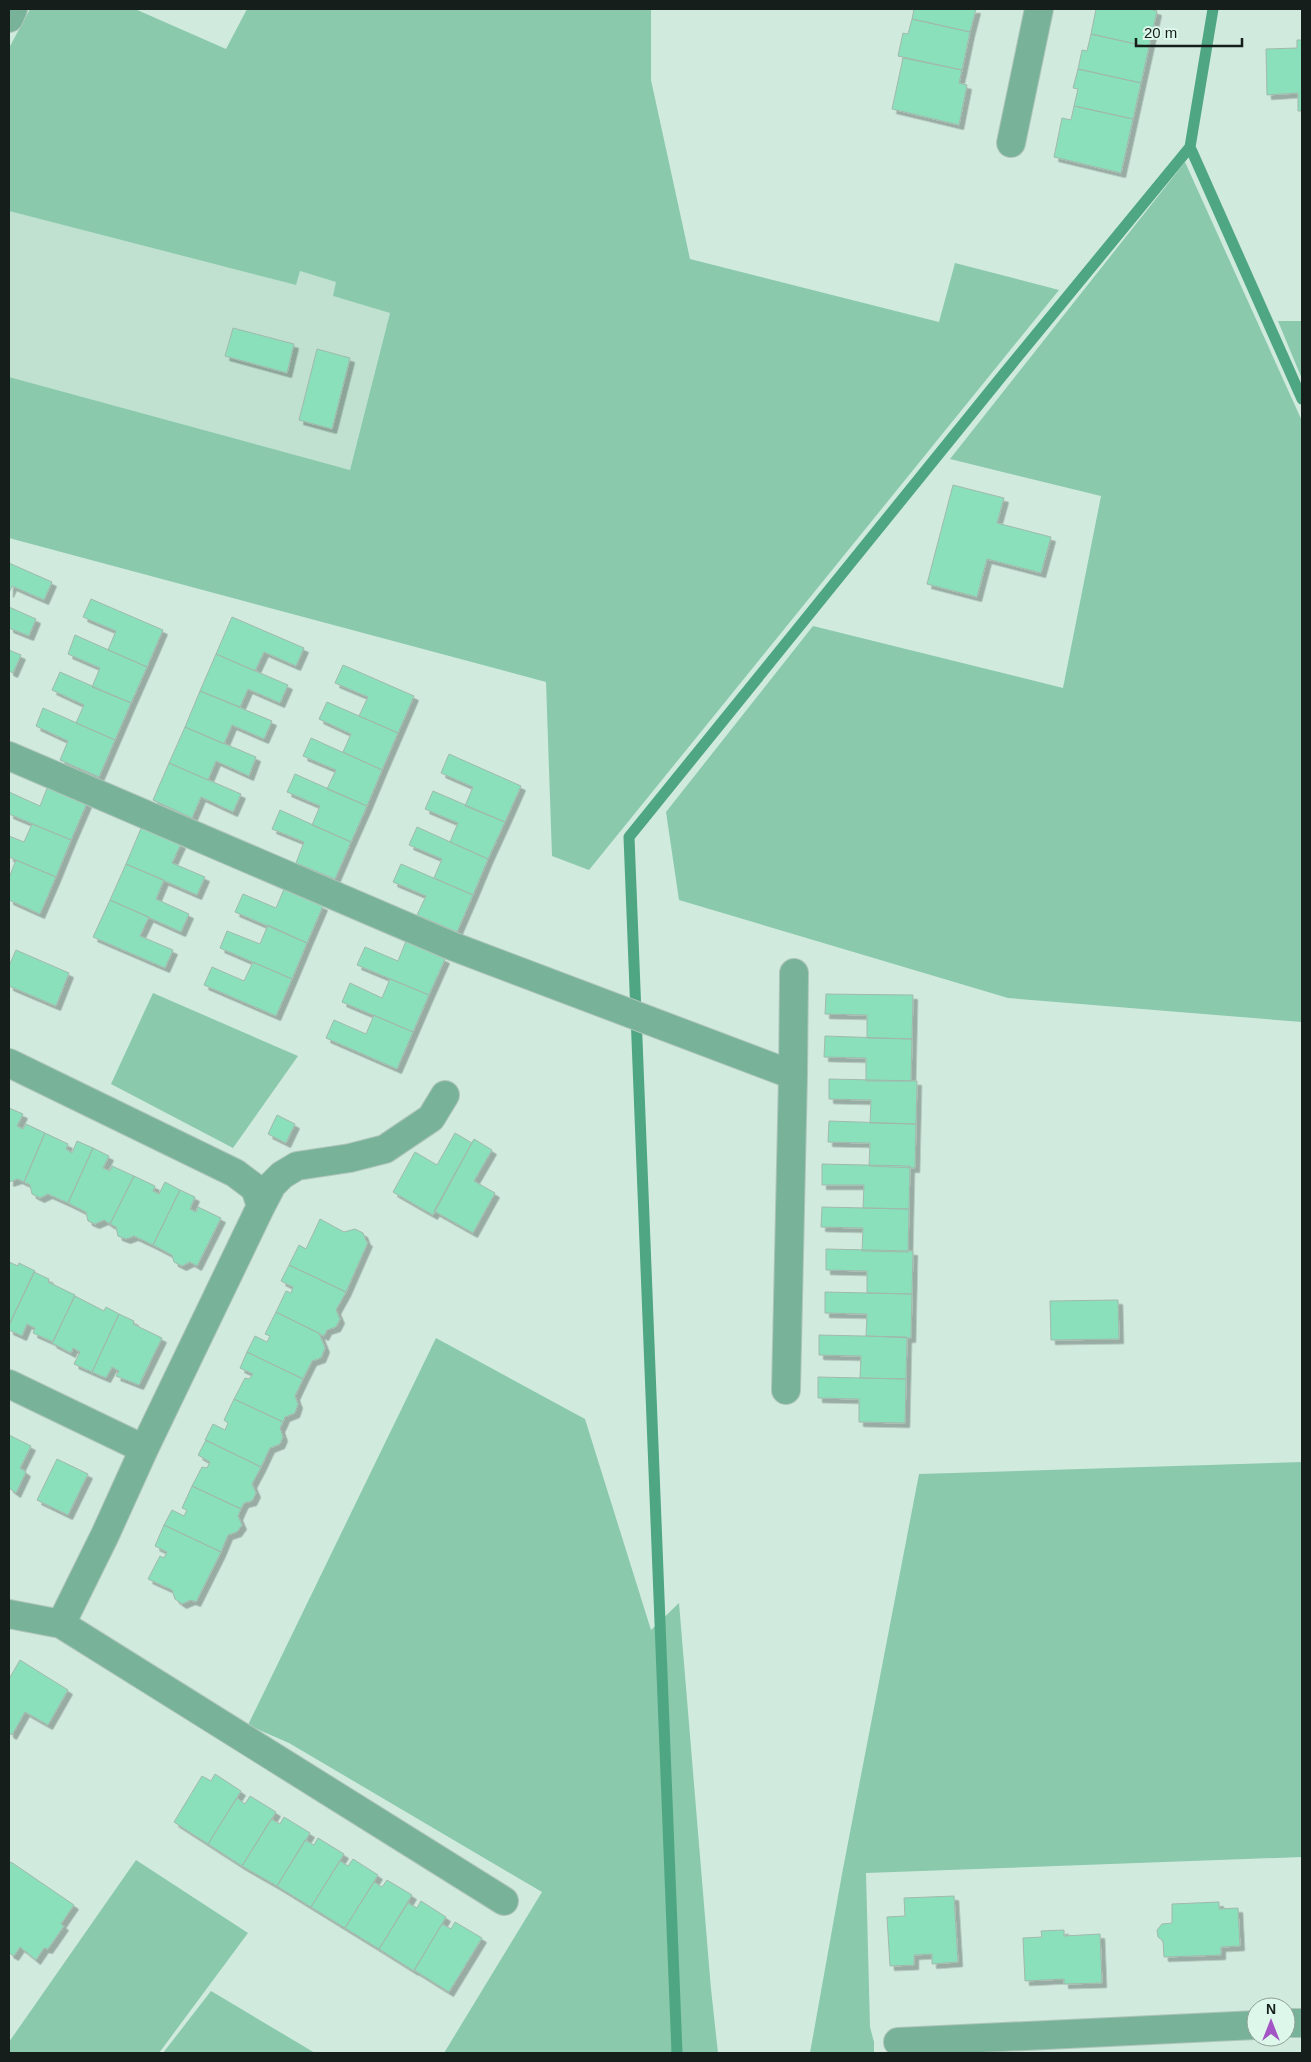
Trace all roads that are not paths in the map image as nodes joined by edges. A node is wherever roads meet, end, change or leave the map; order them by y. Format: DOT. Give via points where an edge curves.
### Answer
graph roads {
  1 [pos="13,9"];
  2 [pos="1039,9"];
  3 [pos="9,18"];
  4 [pos="1010,143"];
  5 [pos="9,756"];
  6 [pos="794,973"];
  7 [pos="9,1062"];
  8 [pos="793,1075"];
  9 [pos="445,1095"];
  10 [pos="261,1206"];
  11 [pos="9,1384"];
  12 [pos="786,1390"];
  13 [pos="144,1449"];
  14 [pos="9,1614"];
  15 [pos="61,1624"];
  16 [pos="504,1901"];
  17 [pos="1246,2025"];
  18 [pos="898,2042"];
  1 -- 3 [label="street"];
  2 -- 4 [label="street"];
  5 -- 8 [label="street" via="452,946"];
  6 -- 8 [label="street"];
  7 -- 10 [label="street" via="236,1174 255,1188"];
  8 -- 12 [label="street"];
  9 -- 10 [label="street" via="431,1118 385,1149 296,1166 272,1185"];
  10 -- 13 [label="street"];
  11 -- 13 [label="street"];
  13 -- 15 [label="street"];
  14 -- 15 [label="street"];
  15 -- 16 [label="street"];
  17 -- 18 [label="street"];
}
